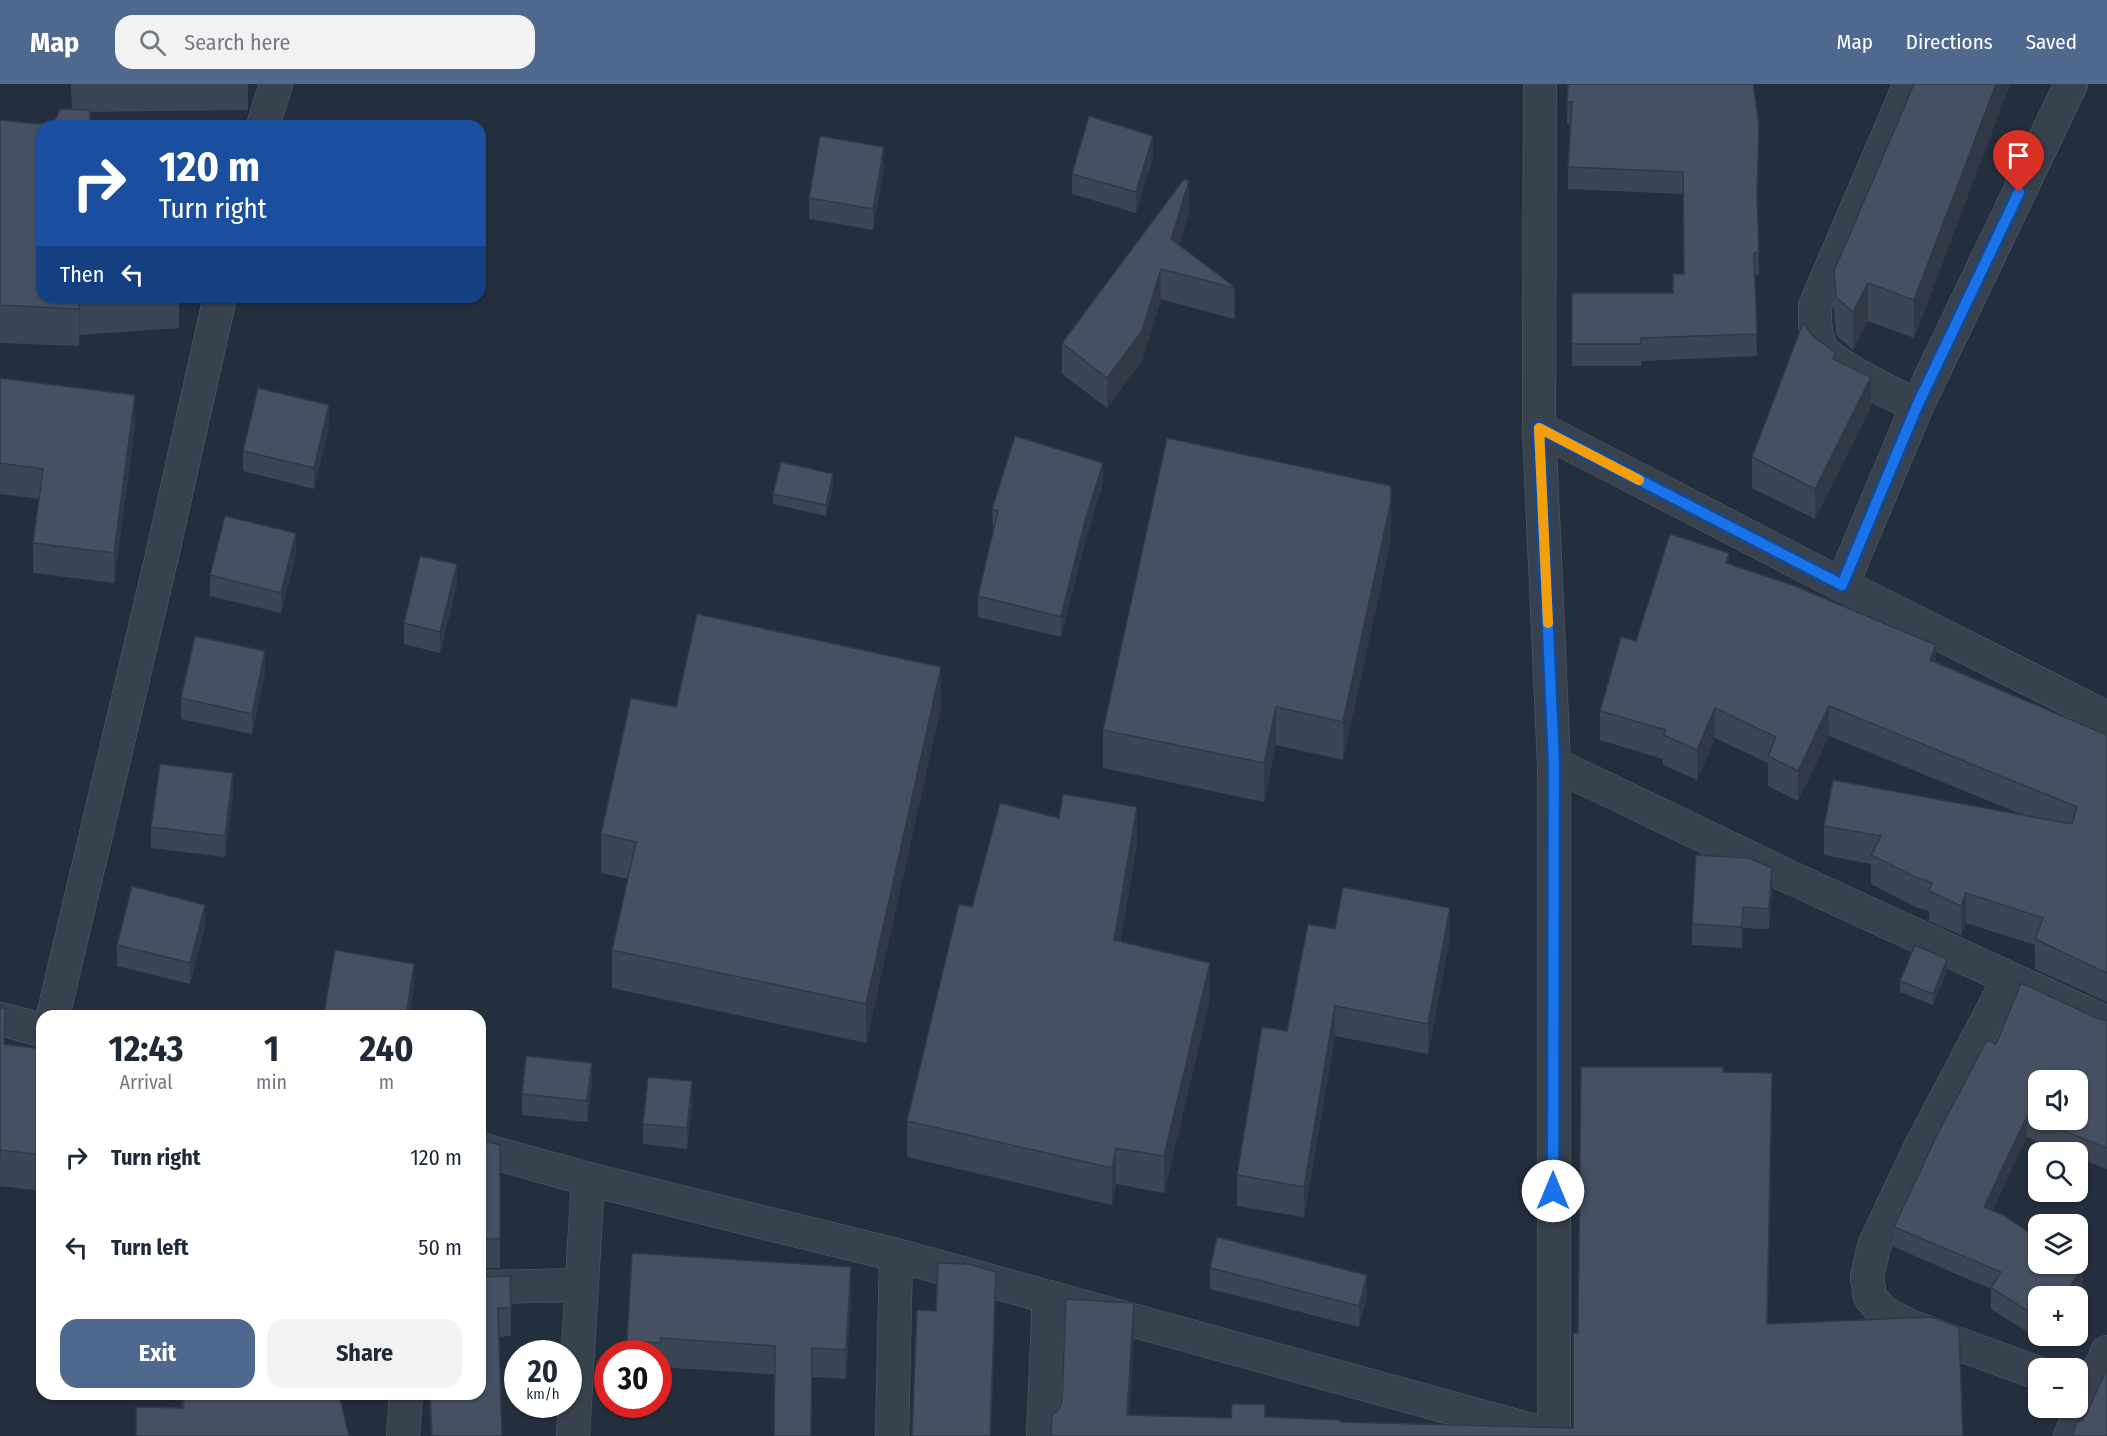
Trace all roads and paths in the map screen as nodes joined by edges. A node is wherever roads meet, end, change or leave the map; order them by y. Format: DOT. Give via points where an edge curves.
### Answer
graph roads {
  1 [pos="276,84"];
  2 [pos="1540,84"];
  3 [pos="1910,84"];
  4 [pos="2071,84"];
  5 [pos="265,120"];
  6 [pos="219,303"];
  7 [pos="1917,406"];
  8 [pos="1539,428"];
  9 [pos="1842,585"];
  10 [pos="2107,718"];
  11 [pos="1554,764"];
  12 [pos="2009,979"];
  13 [pos="54,1010"];
  14 [pos="0,1019"];
  15 [pos="2107,1023"];
  16 [pos="36,1028"];
  17 [pos="486,1151"];
  18 [pos="588,1179"];
  19 [pos="896,1255"];
  20 [pos="582,1285"];
  21 [pos="486,1287"];
  22 [pos="1049,1297"];
  23 [pos="2107,1352"];
  24 [pos="2028,1369"];
  25 [pos="2088,1381"];
  26 [pos="406,1400"];
  27 [pos="2075,1418"];
  28 [pos="403,1436"];
  29 [pos="573,1436"];
  30 [pos="892,1436"];
  31 [pos="1043,1436"];
  32 [pos="1554,1436"];
  33 [pos="2070,1436"];
  1 -- 5 [label="street"];
  2 -- 8 [label="street"];
  3 -- 7 [label="street" via="1815,306 1816,331 1822,349 1850,370"];
  4 -- 7 [label="street"];
  6 -- 13 [label="street"];
  7 -- 9 [label="street"];
  8 -- 9 [label="street"];
  8 -- 11 [label="street"];
  9 -- 10 [label="street"];
  11 -- 12 [label="street"];
  11 -- 32 [label="street"];
  12 -- 15 [label="street"];
  12 -- 24 [label="street" via="1920,1148 1874,1246 1867,1277 1870,1297 1884,1313"];
  14 -- 16 [label="street"];
  17 -- 18 [label="street"];
  18 -- 19 [label="street"];
  18 -- 20 [label="street"];
  19 -- 22 [label="street"];
  19 -- 30 [label="street"];
  20 -- 21 [label="street"];
  20 -- 29 [label="street"];
  22 -- 31 [label="street"];
  22 -- 32 [label="street"];
  23 -- 25 [label="street"];
  26 -- 28 [label="street"];
  27 -- 33 [label="street"];
}
